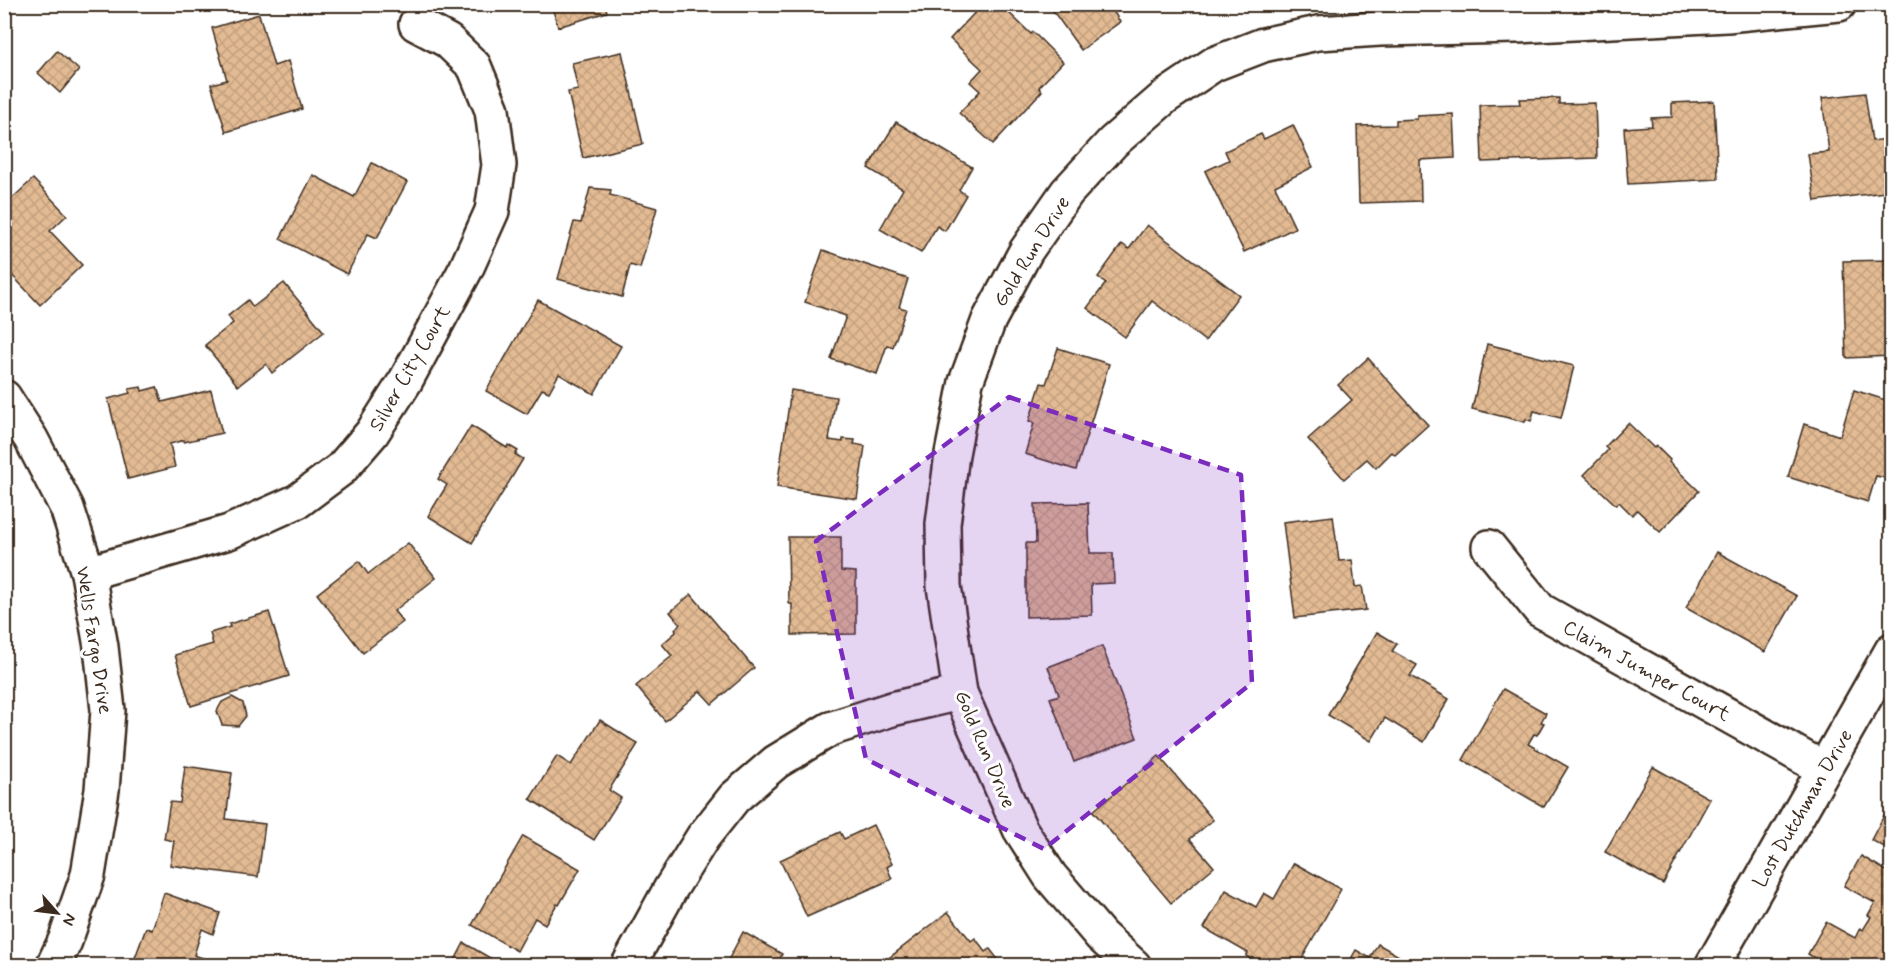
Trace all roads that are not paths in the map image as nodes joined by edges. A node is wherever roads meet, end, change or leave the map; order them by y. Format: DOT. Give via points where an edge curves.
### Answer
graph roads {
  1 [pos="1839,4"];
  2 [pos="416,24"];
  3 [pos="4,397"];
  4 [pos="1489,547"];
  5 [pos="88,573"];
  6 [pos="1892,650"];
  7 [pos="960,693"];
  8 [pos="1824,769"];
  9 [pos="53,966"];
  10 [pos="627,966"];
  11 [pos="1134,966"];
  12 [pos="1712,966"];
  1 -- 7 [label="street, Gold Run Drive" via="1727,15 1318,33 1263,45 1214,64 1165,97 1113,142 1067,192 1026,251 989,320 966,382 943,524 944,586"];
  2 -- 5 [label="street, Silver City Court" via="448,41 474,66 492,110 499,165 492,211 466,269 406,380 372,433 341,469 298,501 229,532"];
  3 -- 5 [label="street, Wells Fargo Drive" via="67,508"];
  4 -- 8 [label="street, Claim Jumper Court" via="1540,610"];
  5 -- 9 [label="street, Wells Fargo Drive" via="108,710 102,790 88,875"];
  6 -- 8 [label="street, Lost Dutchman Drive"];
  7 -- 10 [label="street" via="830,729 776,762 734,798 703,837"];
  7 -- 11 [label="street, Gold Run Drive" via="1020,829 1050,876 1101,936"];
  8 -- 12 [label="street, Lost Dutchman Drive"];
}
